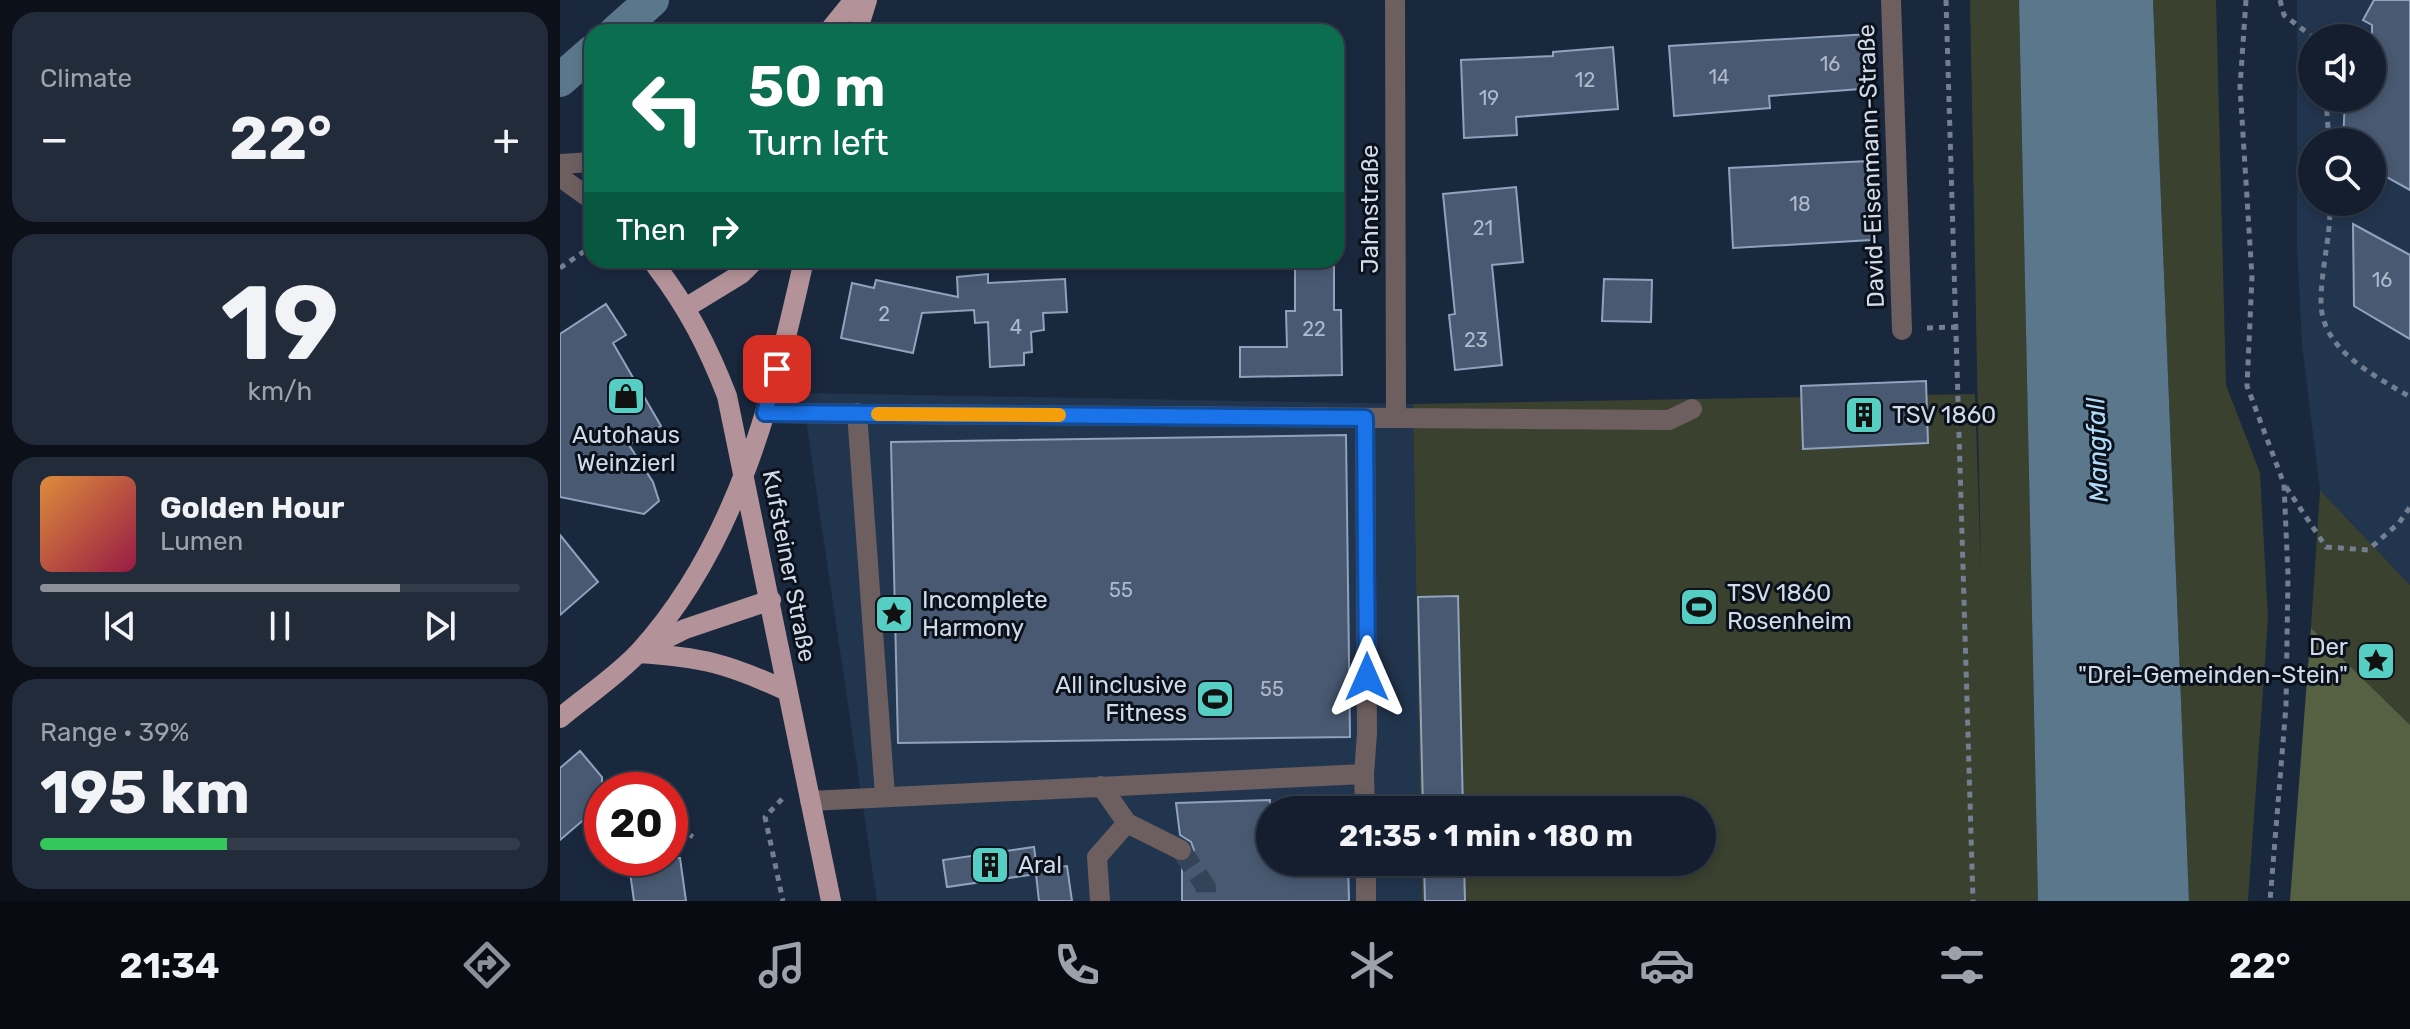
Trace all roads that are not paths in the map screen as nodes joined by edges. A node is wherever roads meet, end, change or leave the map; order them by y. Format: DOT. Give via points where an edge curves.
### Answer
graph roads {
  1 [pos="854,0"];
  2 [pos="867,0"];
  3 [pos="1395,0"];
  4 [pos="1891,0"];
  5 [pos="834,24"];
  6 [pos="860,24"];
  7 [pos="584,162"];
  8 [pos="560,164"];
  9 [pos="560,177"];
  10 [pos="584,194"];
  11 [pos="660,268"];
  12 [pos="747,268"];
  13 [pos="802,268"];
  14 [pos="687,307"];
  15 [pos="1902,330"];
  16 [pos="1692,409"];
  17 [pos="765,413"];
  18 [pos="857,413"];
  19 [pos="1365,418"];
  20 [pos="1396,418"];
  21 [pos="745,471"];
  22 [pos="771,600"];
  23 [pos="638,653"];
  24 [pos="787,691"];
  25 [pos="560,718"];
  26 [pos="1364,774"];
  27 [pos="1101,786"];
  28 [pos="885,796"];
  29 [pos="1365,796"];
  30 [pos="810,801"];
  31 [pos="1127,823"];
  32 [pos="1181,850"];
  33 [pos="1366,876"];
  34 [pos="831,901"];
  35 [pos="1100,901"];
  36 [pos="1366,901"];
  1 -- 5 [label="main road"];
  2 -- 6 [label="main road"];
  3 -- 20 [label="street, Jahnstraße"];
  4 -- 15 [label="street, David-Eisenmann-Straße"];
  7 -- 8 [label="street"];
  9 -- 10 [label="street"];
  11 -- 14 [label="main road, Kufsteiner Straße"];
  12 -- 14 [label="main road"];
  13 -- 17 [label="main road"];
  14 -- 21 [label="main road, Kufsteiner Straße" via="727,396"];
  16 -- 20 [label="street" via="1669,420"];
  17 -- 18 [label="street"];
  17 -- 21 [label="main road"];
  18 -- 19 [label="street"];
  18 -- 28 [label="street"];
  19 -- 20 [label="street"];
  19 -- 26 [label="street"];
  21 -- 22 [label="main road, Kufsteiner Straße"];
  21 -- 23 [label="main road" via="704,565"];
  22 -- 23 [label="main road" via="685,629"];
  22 -- 24 [label="main road, Kufsteiner Straße"];
  23 -- 24 [label="main road" via="731,665"];
  23 -- 25 [label="main road"];
  24 -- 30 [label="main road, Kufsteiner Straße"];
  26 -- 27 [label="street"];
  26 -- 29 [label="street"];
  27 -- 28 [label="street"];
  27 -- 31 [label="street"];
  28 -- 30 [label="street"];
  30 -- 34 [label="main road, Kufsteiner Straße"];
  31 -- 32 [label="street"];
  31 -- 35 [label="street" via="1097,857"];
  33 -- 36 [label="street"];
}
